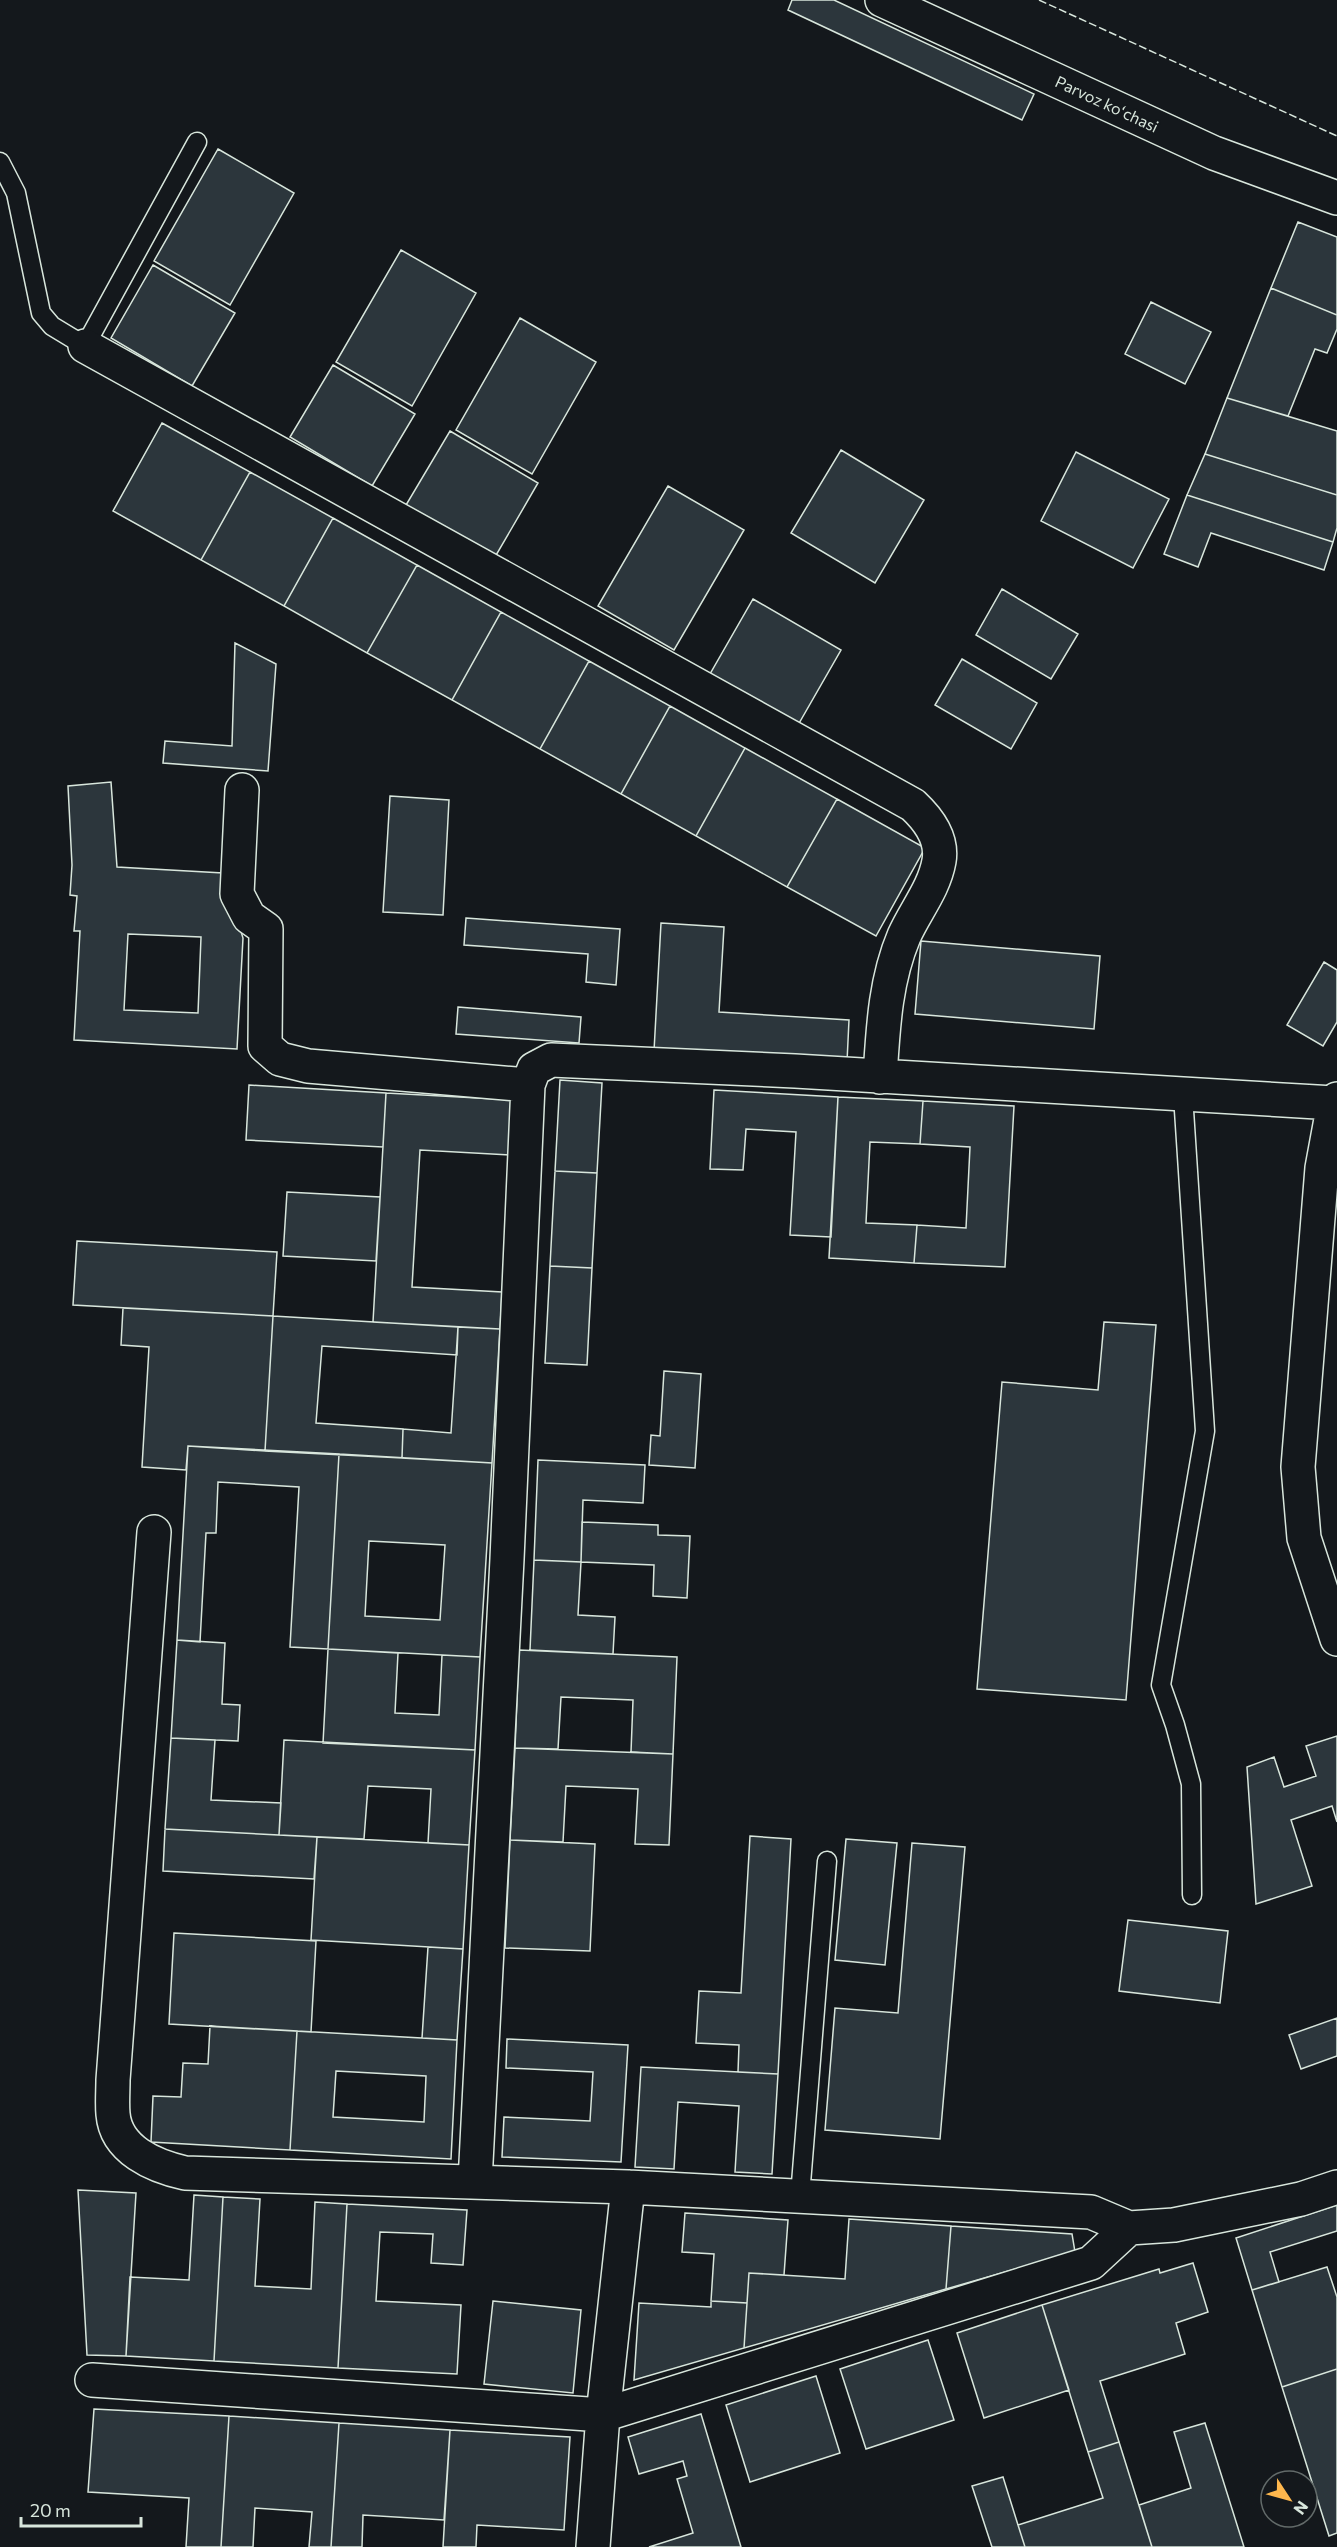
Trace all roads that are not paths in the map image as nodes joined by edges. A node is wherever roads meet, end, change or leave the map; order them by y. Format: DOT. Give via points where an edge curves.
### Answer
graph roads {
  1 [pos="882,0"];
  2 [pos="196,142"];
  3 [pos="0,162"];
  4 [pos="1337,198"];
  5 [pos="85,346"];
  6 [pos="242,790"];
  7 [pos="880,1077"];
  8 [pos="528,1085"];
  9 [pos="1183,1095"];
  10 [pos="1335,1101"];
  11 [pos="1327,1232"];
  12 [pos="154,1532"];
  13 [pos="1335,1628"];
  14 [pos="827,1861"];
  15 [pos="1192,1895"];
  16 [pos="475,2182"];
  17 [pos="627,2187"];
  18 [pos="1337,2187"];
  19 [pos="801,2196"];
  20 [pos="1129,2228"];
  21 [pos="92,2380"];
  22 [pos="603,2415"];
  23 [pos="593,2547"];
  1 -- 4 [label="street, Parvoz koʻchasi" via="1214,153"];
  2 -- 5 [label="lane"];
  3 -- 5 [label="lane" via="16,193 41,313 52,326"];
  5 -- 7 [label="street" via="913,805 932,823 940,859 928,892 904,936 884,1005"];
  6 -- 8 [label="street" via="237,894 249,917 266,929 265,1046 280,1059 308,1066"];
  7 -- 8 [label="street" via="551,1060 534,1070"];
  7 -- 9 [label="street"];
  8 -- 16 [label="street"];
  9 -- 10 [label="street"];
  9 -- 15 [label="lane" via="1205,1431 1161,1685 1191,1784"];
  10 -- 11 [label="street" via="1322,1167"];
  11 -- 13 [label="street" via="1298,1467 1304,1539"];
  12 -- 16 [label="street" via="113,2080 113,2116 120,2137 140,2156 163,2168 185,2173"];
  14 -- 19 [label="lane"];
  16 -- 17 [label="street"];
  17 -- 19 [label="street"];
  17 -- 22 [label="street"];
  18 -- 20 [label="street" via="1301,2199 1174,2225"];
  19 -- 20 [label="street" via="1091,2212"];
  20 -- 22 [label="street" via="1091,2263"];
  21 -- 22 [label="street"];
  22 -- 23 [label="street"];
}
